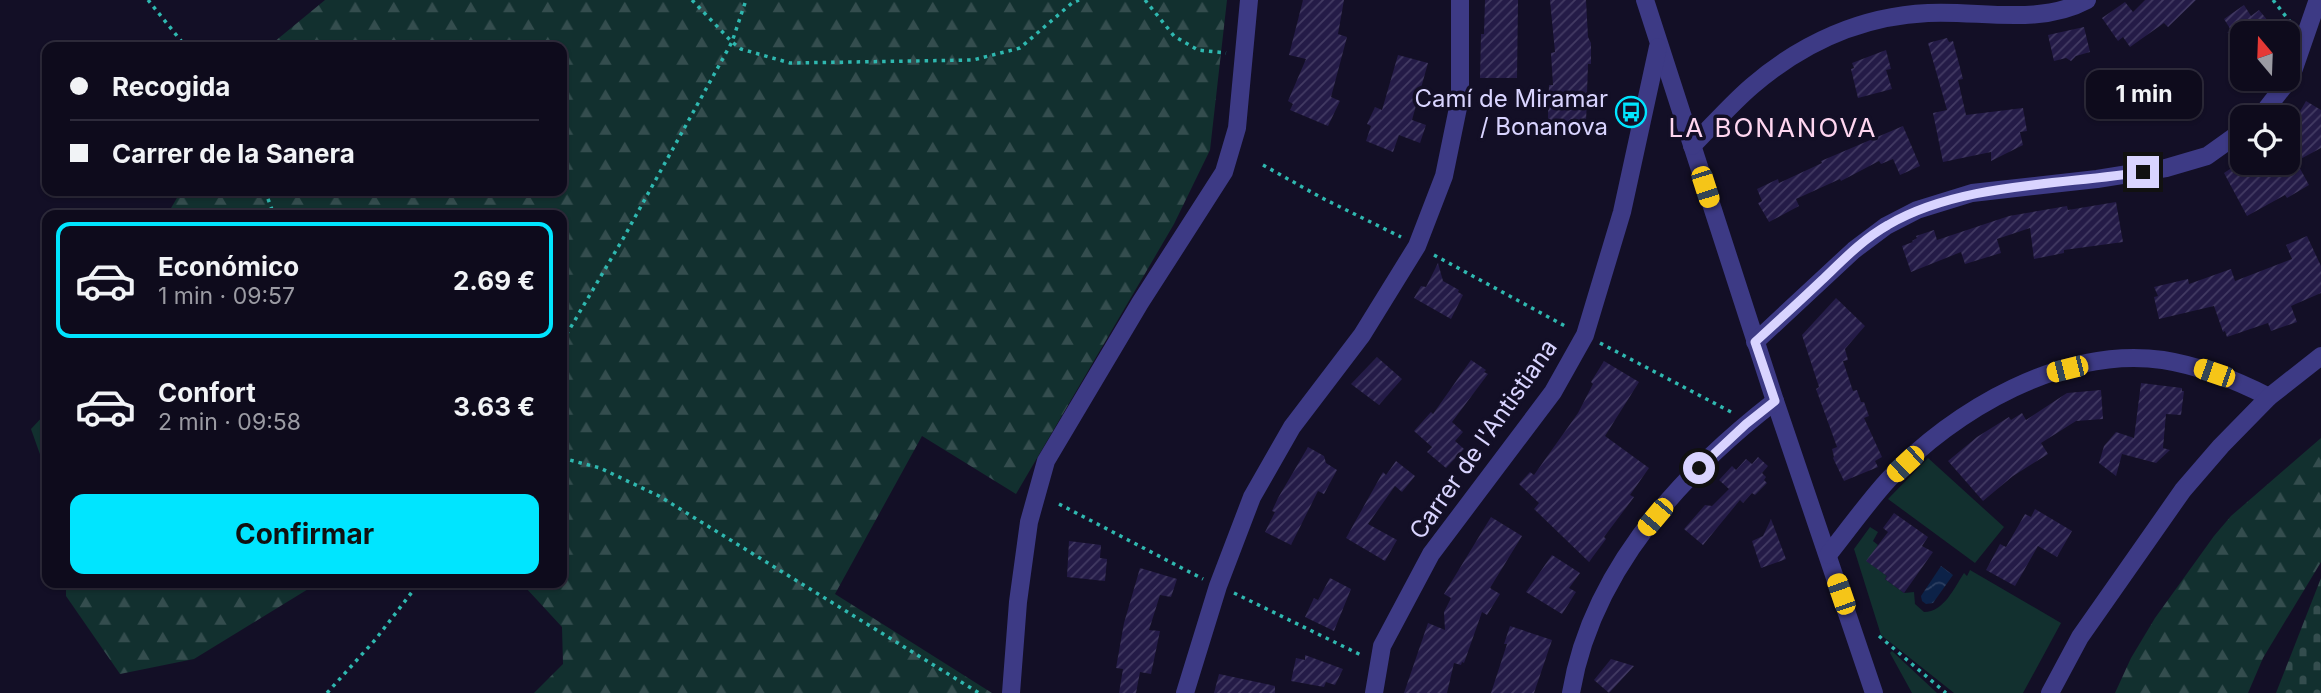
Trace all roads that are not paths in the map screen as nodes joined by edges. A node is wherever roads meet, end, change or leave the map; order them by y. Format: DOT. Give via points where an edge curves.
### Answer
graph roads {
  1 [pos="1249,0"];
  2 [pos="1460,0"];
  3 [pos="1645,0"];
  4 [pos="2087,0"];
  5 [pos="2321,0"];
  6 [pos="1658,44"];
  7 [pos="2269,105"];
  8 [pos="2230,140"];
  9 [pos="1692,146"];
  10 [pos="1755,342"];
  11 [pos="2321,356"];
  12 [pos="2269,397"];
  13 [pos="1775,401"];
  14 [pos="1828,555"];
  15 [pos="1011,693"];
  16 [pos="1185,693"];
  17 [pos="1374,693"];
  18 [pos="1571,693"];
  19 [pos="1874,693"];
  20 [pos="2050,693"];
  1 -- 15 [label="street" via="1237,128 1224,172 1046,461 1029,522"];
  2 -- 16 [label="street" via="1460,98 1444,176 1417,246 1362,335 1292,427 1252,497"];
  3 -- 6 [label="street"];
  4 -- 9 [label="street" via="2040,13 1927,13 1846,29 1814,42 1762,78"];
  5 -- 7 [label="street" via="2291,77"];
  6 -- 9 [label="street"];
  6 -- 17 [label="street, Carrer de l'Antistiana" via="1622,212 1585,335 1553,392 1431,554 1382,646"];
  8 -- 10 [label="street" via="2207,156 2166,168 1972,193 1917,210 1854,250"];
  9 -- 10 [label="street"];
  10 -- 13 [label="street"];
  11 -- 12 [label="street"];
  12 -- 14 [label="street" via="2237,381 2162,360 2090,363 2043,375 1982,404 1938,434 1889,480"];
  12 -- 20 [label="street" via="2183,490 2080,638"];
  13 -- 14 [label="street"];
  13 -- 18 [label="street" via="1683,482 1640,534 1600,600 1577,660"];
  14 -- 19 [label="street"];
}
